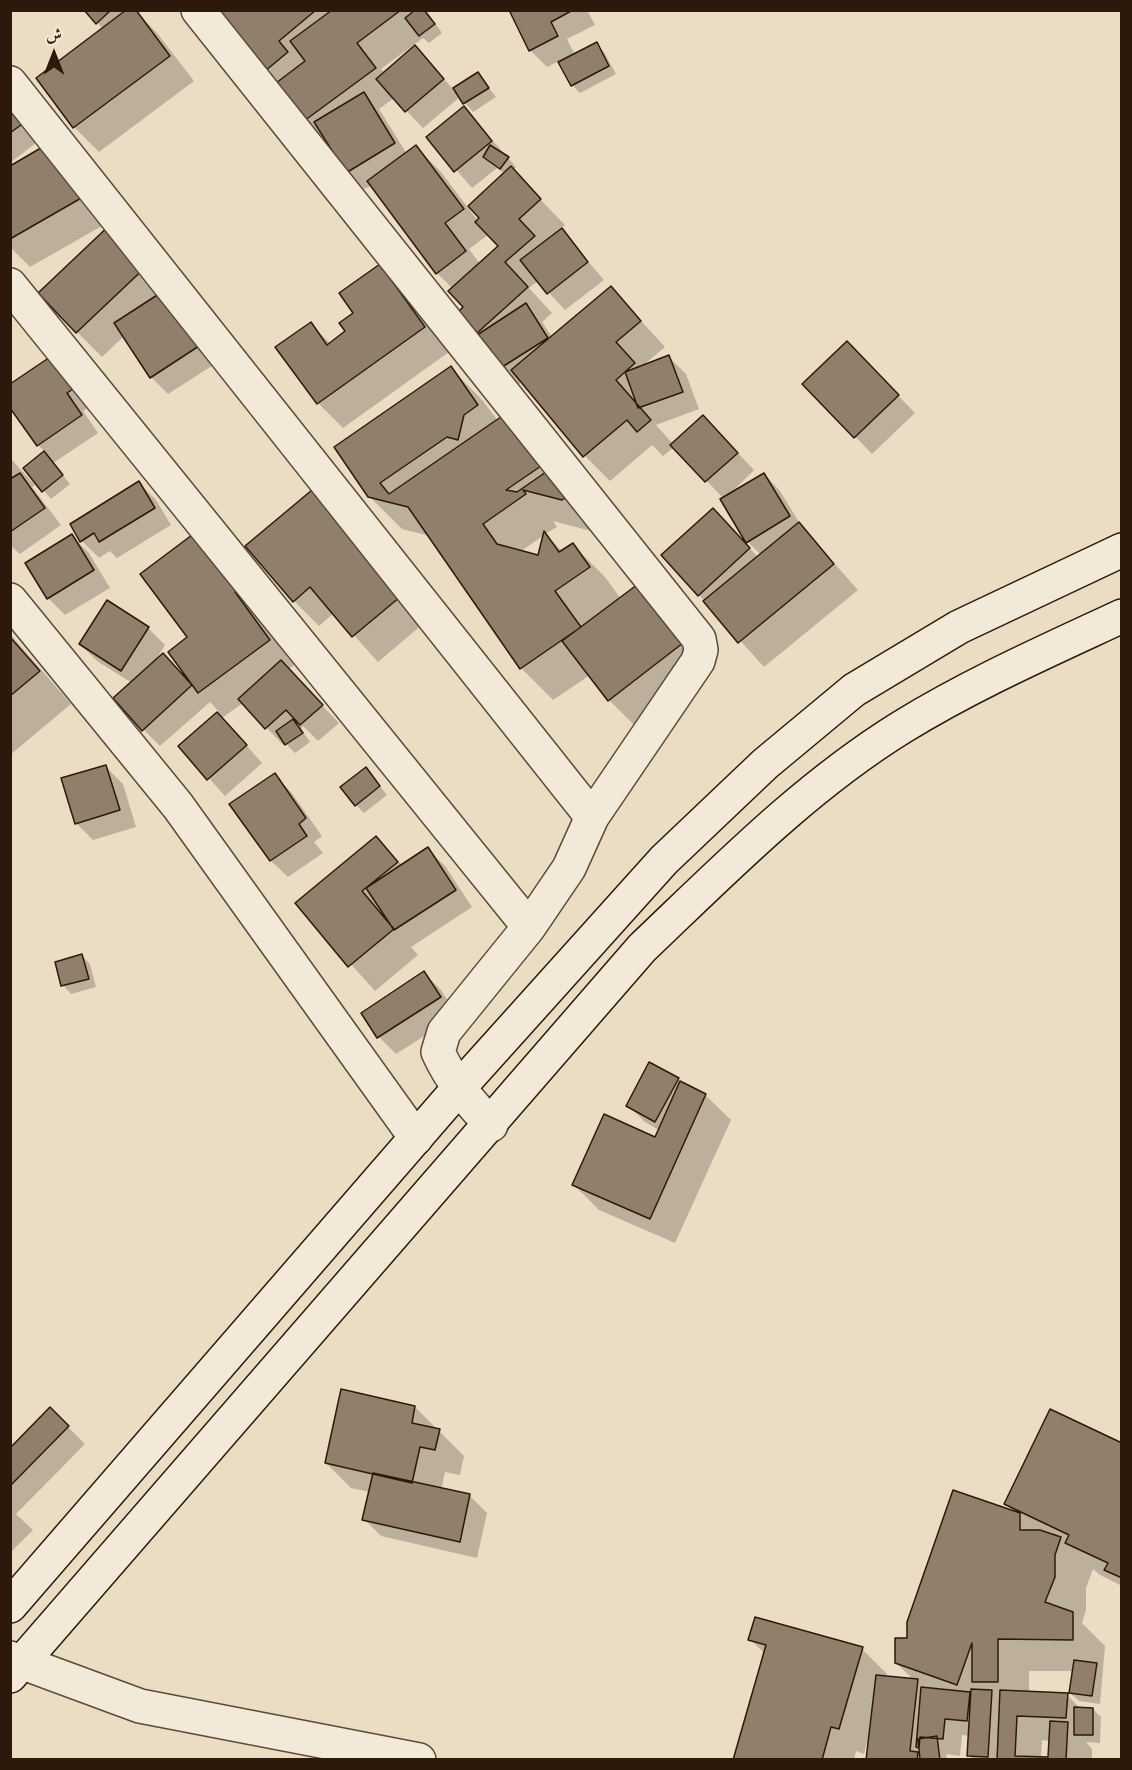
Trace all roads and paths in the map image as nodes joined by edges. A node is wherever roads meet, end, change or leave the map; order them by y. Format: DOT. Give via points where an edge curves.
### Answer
graph roads {
  1 [pos="198,10"];
  2 [pos="10,83"];
  3 [pos="10,285"];
  4 [pos="1122,550"];
  5 [pos="10,600"];
  6 [pos="1122,616"];
  7 [pos="592,817"];
  8 [pos="529,927"];
  9 [pos="458,1089"];
  10 [pos="491,1125"];
  11 [pos="416,1138"];
  12 [pos="10,1606"];
  13 [pos="14,1666"];
  14 [pos="418,1760"];
  1 -- 7 [label="street" via="699,639 698,661"];
  2 -- 7 [label="street"];
  3 -- 8 [label="street"];
  4 -- 9 [label="street" via="959,627 854,690 765,764 664,860"];
  5 -- 11 [label="street" via="178,806"];
  6 -- 10 [label="street" via="996,675 902,727 837,772 758,838 642,948"];
  7 -- 8 [label="street" via="569,868"];
  8 -- 9 [label="street" via="444,1032 438,1052"];
  9 -- 10 [label="street"];
  9 -- 11 [label="street"];
  10 -- 13 [label="street"];
  11 -- 12 [label="street"];
  13 -- 14 [label="street" via="140,1706"];
}
